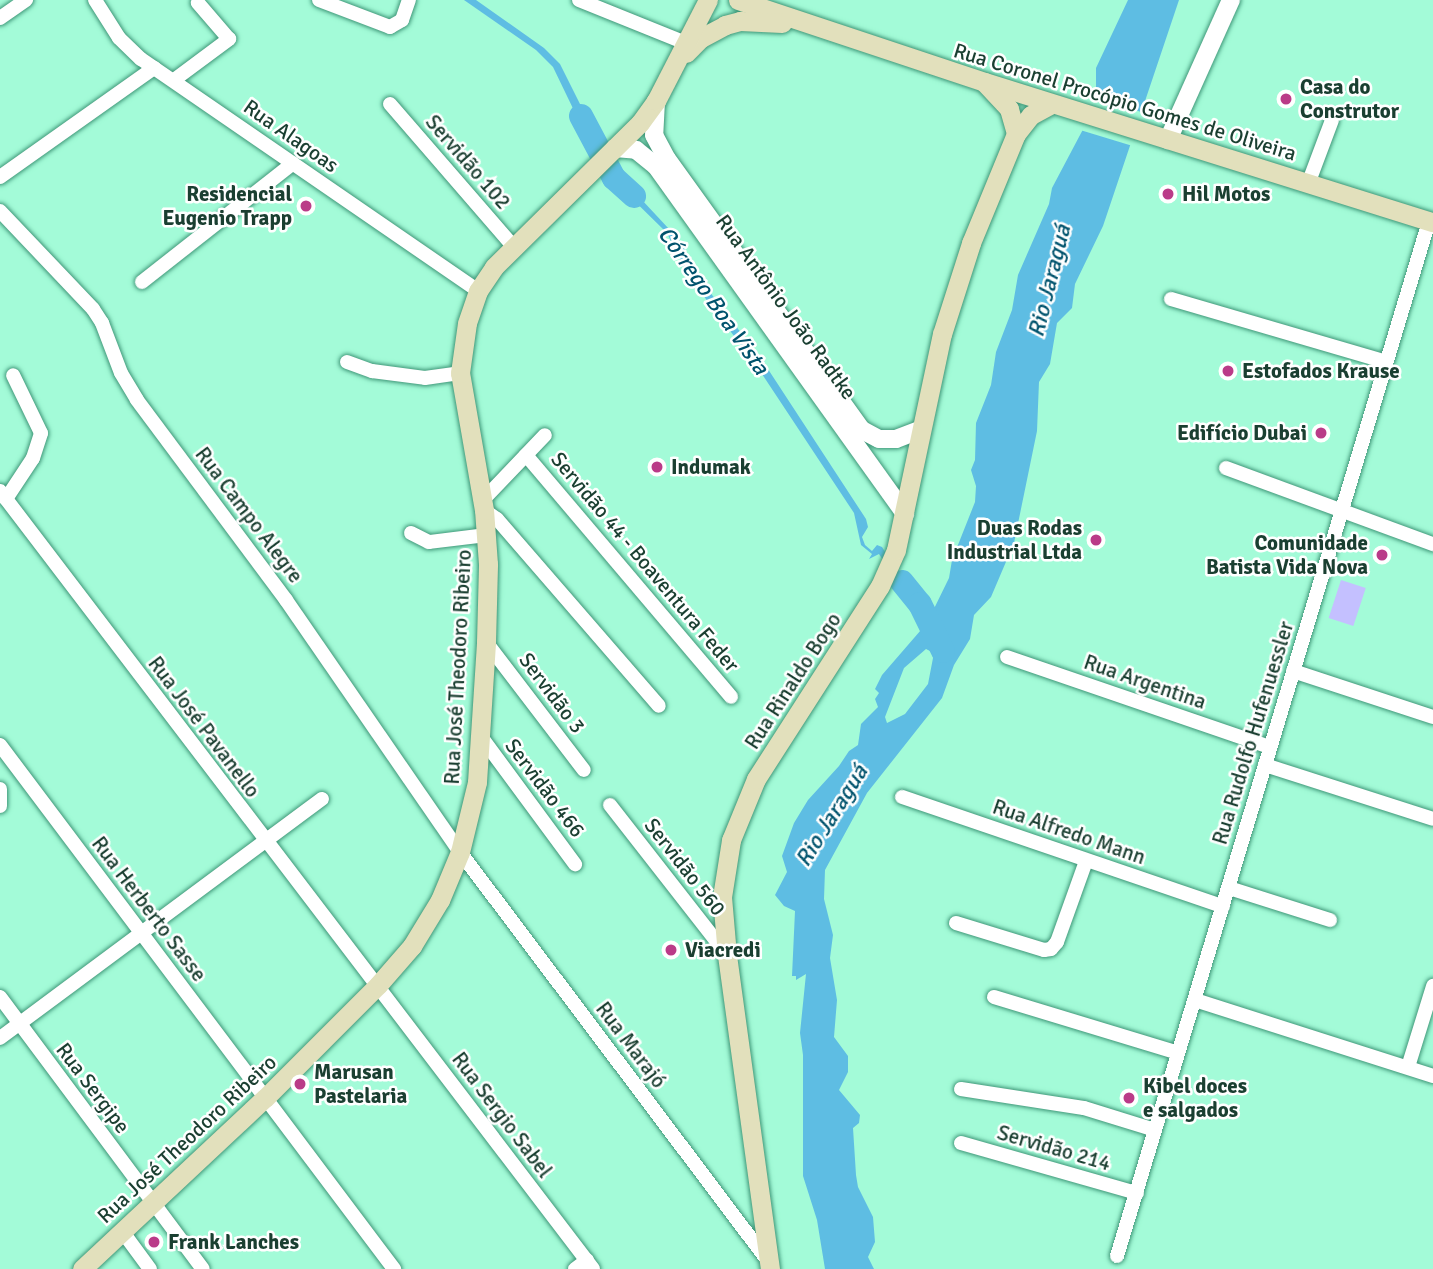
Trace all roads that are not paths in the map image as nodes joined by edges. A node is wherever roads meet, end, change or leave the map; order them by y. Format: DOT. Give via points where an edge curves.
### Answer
graph roads {
  1 [pos="26,0"];
  2 [pos="94,0"];
  3 [pos="319,0"];
  4 [pos="409,0"];
  5 [pos="579,0"];
  6 [pos="738,0"];
  7 [pos="1231,0"];
  8 [pos="710,1"];
  9 [pos="198,4"];
  10 [pos="765,6"];
  11 [pos="0,18"];
  12 [pos="804,24"];
  13 [pos="686,43"];
  14 [pos="154,68"];
  15 [pos="673,69"];
  16 [pos="174,80"];
  17 [pos="985,82"];
  18 [pos="656,101"];
  19 [pos="390,104"];
  20 [pos="1059,106"];
  21 [pos="1332,120"];
  22 [pos="1016,134"];
  23 [pos="1159,137"];
  24 [pos="609,154"];
  25 [pos="293,163"];
  26 [pos="0,177"];
  27 [pos="1308,184"];
  28 [pos="0,211"];
  29 [pos="1432,221"];
  30 [pos="514,247"];
  31 [pos="142,282"];
  32 [pos="478,291"];
  33 [pos="1171,299"];
  34 [pos="347,362"];
  35 [pos="1385,362"];
  36 [pos="460,373"];
  37 [pos="13,375"];
  38 [pos="920,430"];
  39 [pos="545,435"];
  40 [pos="526,455"];
  41 [pos="1226,468"];
  42 [pos="3,495"];
  43 [pos="483,506"];
  44 [pos="1341,512"];
  45 [pos="905,514"];
  46 [pos="411,533"];
  47 [pos="486,535"];
  48 [pos="1433,544"];
  49 [pos="486,642"];
  50 [pos="1007,657"];
  51 [pos="1293,671"];
  52 [pos="731,697"];
  53 [pos="659,706"];
  54 [pos="1433,717"];
  55 [pos="481,738"];
  56 [pos="0,745"];
  57 [pos="1270,747"];
  58 [pos="1265,765"];
  59 [pos="584,770"];
  60 [pos="0,789"];
  61 [pos="902,797"];
  62 [pos="322,799"];
  63 [pos="610,805"];
  64 [pos="0,806"];
  65 [pos="1433,819"];
  66 [pos="265,842"];
  67 [pos="460,852"];
  68 [pos="1086,861"];
  69 [pos="575,864"];
  70 [pos="1229,888"];
  71 [pos="1223,906"];
  72 [pos="1330,920"];
  73 [pos="956,923"];
  74 [pos="141,933"];
  75 [pos="727,955"];
  76 [pos="378,985"];
  77 [pos="1433,986"];
  78 [pos="0,997"];
  79 [pos="994,997"];
  80 [pos="1195,1000"];
  81 [pos="19,1024"];
  82 [pos="0,1038"];
  83 [pos="1178,1053"];
  84 [pos="1408,1067"];
  85 [pos="1433,1076"];
  86 [pos="961,1089"];
  87 [pos="265,1098"];
  88 [pos="1155,1130"];
  89 [pos="961,1143"];
  90 [pos="1137,1193"];
  91 [pos="153,1203"];
  92 [pos="122,1231"];
  93 [pos="1117,1256"];
  94 [pos="585,1266"];
  95 [pos="769,1266"];
  96 [pos="82,1269"];
  97 [pos="150,1269"];
  98 [pos="203,1269"];
  99 [pos="394,1269"];
  1 -- 11 [label="street"];
  2 -- 14 [label="street, Rua Alagoas" via="127,47"];
  3 -- 4 [label="street" via="390,27 402,20"];
  5 -- 13 [label="street"];
  6 -- 10 [label="main road, Rua Coronel Procópio Gomes de Oliveira"];
  7 -- 23 [label="street"];
  8 -- 13 [label="main road, Rua José Theodoro Ribeiro"];
  9 -- 16 [label="street" via="229,39"];
  10 -- 12 [label="main road, Rua Coronel Procópio Gomes de Oliveira"];
  12 -- 15 [label="main road, Rua Coronel Procópio Gomes de Oliveira" via="759,21 724,25 701,38"];
  12 -- 17 [label="main road, Rua Coronel Procópio Gomes de Oliveira"];
  13 -- 15 [label="main road, Rua José Theodoro Ribeiro"];
  14 -- 16 [label="street, Rua Alagoas"];
  14 -- 26 [label="street"];
  15 -- 18 [label="main road, Rua José Theodoro Ribeiro"];
  16 -- 25 [label="street, Rua Alagoas"];
  17 -- 20 [label="main road, Rua Coronel Procópio Gomes de Oliveira"];
  17 -- 22 [label="main road" via="1009,109"];
  18 -- 24 [label="main road, Rua José Theodoro Ribeiro"];
  18 -- 38 [label="street, Rua Antônio João Radtke" via="654,135 667,159 862,430 878,439 897,439"];
  19 -- 30 [label="street, Servidão 102"];
  20 -- 22 [label="main road, Rua Rinaldo Bogo" via="1031,115"];
  20 -- 23 [label="main road, Rua Coronel Procópio Gomes de Oliveira"];
  21 -- 27 [label="street"];
  22 -- 38 [label="main road, Rua Rinaldo Bogo" via="967,256 942,334"];
  23 -- 27 [label="main road, Rua Coronel Procópio Gomes de Oliveira"];
  24 -- 30 [label="main road, Rua José Theodoro Ribeiro"];
  24 -- 45 [label="street, Rua Antônio João Radtke" via="636,150 656,166"];
  25 -- 31 [label="street"];
  25 -- 32 [label="street, Rua Alagoas"];
  27 -- 29 [label="main road, Rua Coronel Procópio Gomes de Oliveira"];
  28 -- 67 [label="street, Rua Campo Alegre" via="93,309 137,400 286,600"];
  29 -- 35 [label="street, Rua Rudolfo Hufenuessler"];
  30 -- 32 [label="main road, Rua José Theodoro Ribeiro"];
  32 -- 36 [label="main road, Rua José Theodoro Ribeiro" via="467,323"];
  33 -- 35 [label="street"];
  34 -- 36 [label="street" via="372,371 425,378"];
  35 -- 44 [label="street, Rua Rudolfo Hufenuessler"];
  36 -- 43 [label="main road, Rua José Theodoro Ribeiro"];
  37 -- 42 [label="street" via="41,433 33,458"];
  38 -- 45 [label="main road, Rua Rinaldo Bogo"];
  39 -- 40 [label="street"];
  40 -- 43 [label="street"];
  40 -- 52 [label="street, Servidão 44 - Boaventura Feder"];
  41 -- 44 [label="street"];
  42 -- 66 [label="street, Rua José Pavanello"];
  43 -- 47 [label="main road, Rua José Theodoro Ribeiro"];
  43 -- 53 [label="street"];
  44 -- 48 [label="street"];
  44 -- 51 [label="street, Rua Rudolfo Hufenuessler"];
  45 -- 75 [label="main road, Rua Rinaldo Bogo" via="880,586 756,779 741,812 724,868"];
  46 -- 47 [label="street" via="429,542"];
  47 -- 49 [label="main road, Rua José Theodoro Ribeiro"];
  49 -- 55 [label="main road, Rua José Theodoro Ribeiro"];
  49 -- 59 [label="street, Servidão 3"];
  50 -- 57 [label="street, Rua Argentina"];
  51 -- 54 [label="street"];
  51 -- 57 [label="street, Rua Rudolfo Hufenuessler"];
  55 -- 67 [label="main road, Rua José Theodoro Ribeiro" via="477,782"];
  55 -- 69 [label="street, Servidão 466"];
  56 -- 74 [label="street, Rua Herberto Sasse"];
  57 -- 58 [label="street, Rua Rudolfo Hufenuessler"];
  58 -- 65 [label="street"];
  58 -- 70 [label="street, Rua Rudolfo Hufenuessler"];
  60 -- 64 [label="street"];
  61 -- 68 [label="street, Rua Alfredo Mann"];
  62 -- 66 [label="street"];
  63 -- 75 [label="street, Servidão 560"];
  66 -- 74 [label="street"];
  66 -- 76 [label="street, Rua José Pavanello"];
  67 -- 76 [label="main road, Rua José Theodoro Ribeiro" via="440,900 412,946"];
  67 -- 95 [label="street, Rua Marajó"];
  68 -- 71 [label="street, Rua Alfredo Mann"];
  68 -- 73 [label="street" via="1051,949"];
  70 -- 71 [label="street, Rua Rudolfo Hufenuessler"];
  70 -- 72 [label="street"];
  71 -- 80 [label="street, Rua Rudolfo Hufenuessler"];
  74 -- 81 [label="street"];
  74 -- 87 [label="street, Rua Herberto Sasse"];
  75 -- 95 [label="main road, Rua Rinaldo Bogo"];
  76 -- 87 [label="main road, Rua José Theodoro Ribeiro"];
  76 -- 94 [label="street, Rua Sergio Sabel"];
  77 -- 84 [label="street"];
  78 -- 81 [label="street, Rua Sergipe"];
  79 -- 83 [label="street"];
  80 -- 83 [label="street, Rua Rudolfo Hufenuessler"];
  80 -- 84 [label="street"];
  81 -- 82 [label="street"];
  81 -- 91 [label="street, Rua Sergipe"];
  83 -- 88 [label="street, Rua Rudolfo Hufenuessler"];
  84 -- 85 [label="street"];
  86 -- 88 [label="street" via="1084,1108"];
  87 -- 91 [label="main road, Rua José Theodoro Ribeiro"];
  87 -- 99 [label="street, Rua Herberto Sasse"];
  88 -- 90 [label="street, Rua Rudolfo Hufenuessler"];
  89 -- 90 [label="street, Servidão 214"];
  90 -- 93 [label="street, Rua Rudolfo Hufenuessler"];
  91 -- 92 [label="main road, Rua José Theodoro Ribeiro"];
  91 -- 98 [label="street, Rua Sergipe"];
  92 -- 96 [label="main road, Rua José Theodoro Ribeiro"];
  92 -- 97 [label="street"];
}
